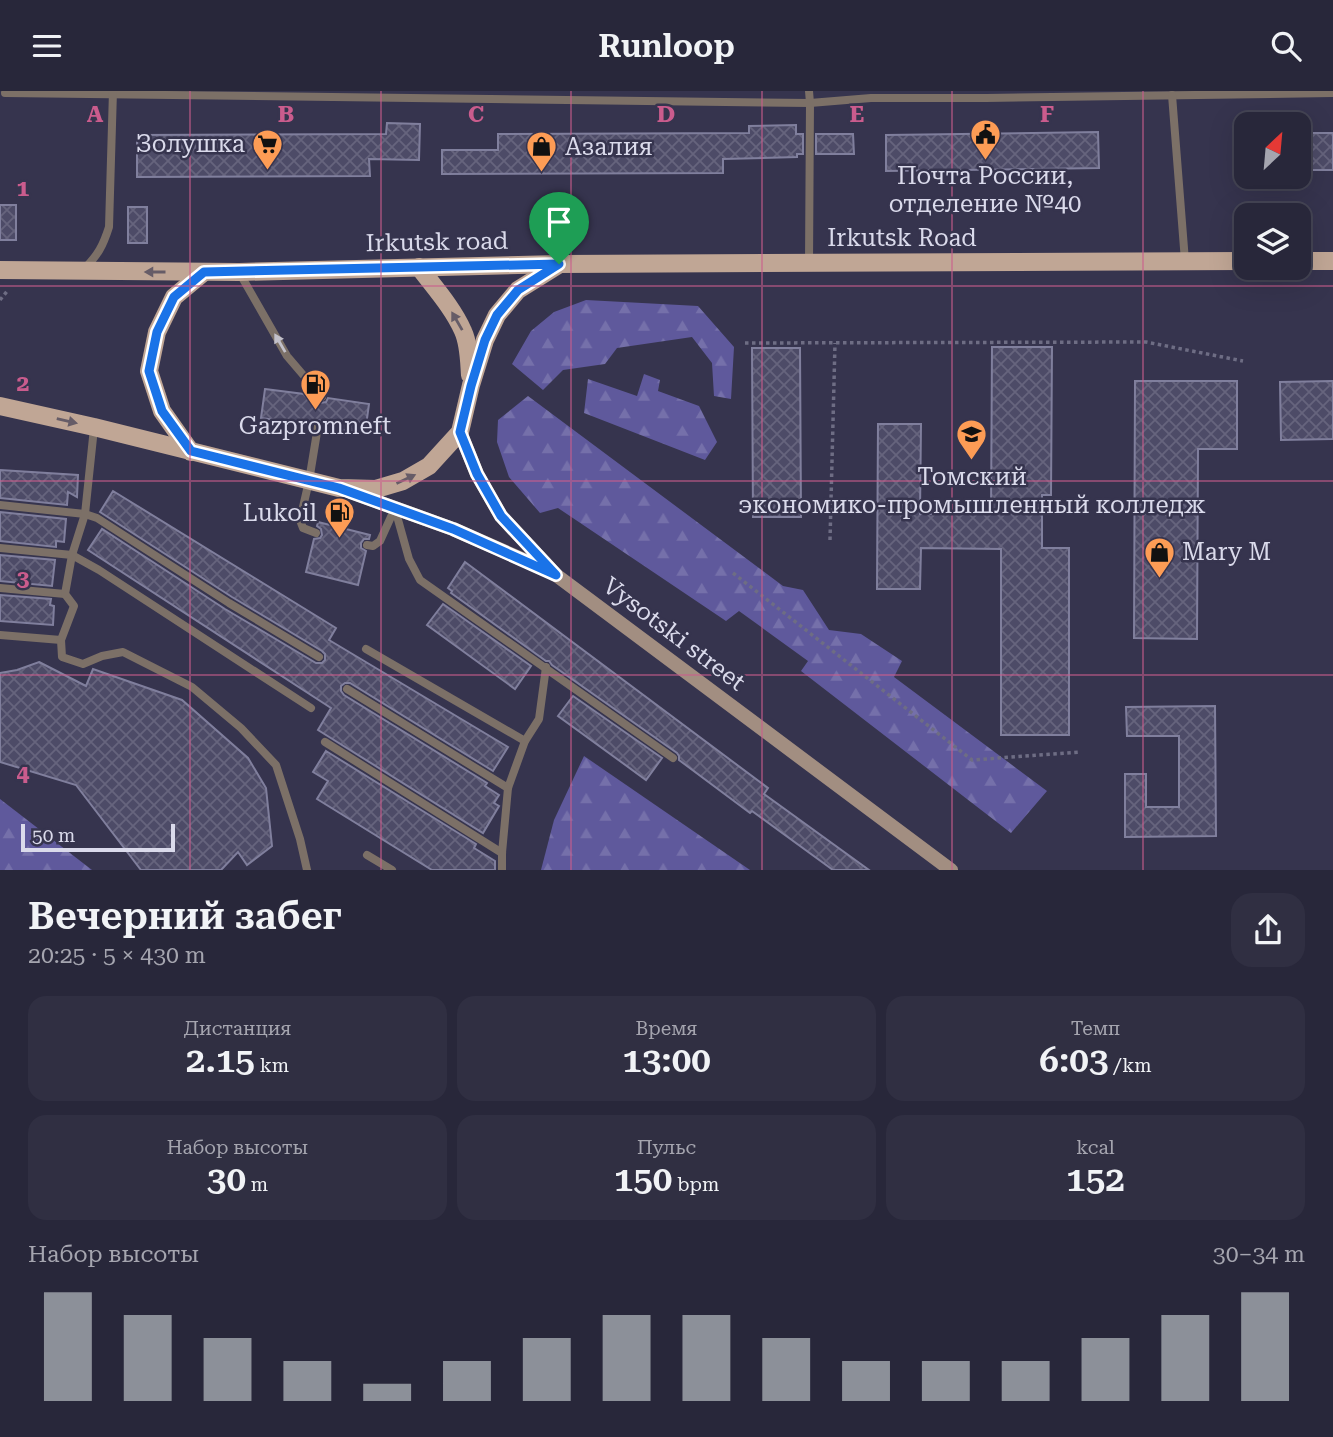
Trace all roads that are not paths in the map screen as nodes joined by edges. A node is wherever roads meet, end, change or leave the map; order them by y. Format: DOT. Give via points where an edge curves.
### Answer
graph roads {
  1 [pos="618,91"];
  2 [pos="808,91"];
  3 [pos="1310,92"];
  4 [pos="5,93"];
  5 [pos="113,93"];
  6 [pos="1333,93"];
  7 [pos="266,94"];
  8 [pos="1172,95"];
  9 [pos="618,101"];
  10 [pos="810,103"];
  11 [pos="1185,261"];
  12 [pos="1234,261"];
  13 [pos="1311,261"];
  14 [pos="1333,261"];
  15 [pos="809,263"];
  16 [pos="559,264"];
  17 [pos="419,267"];
  18 [pos="0,269"];
  19 [pos="82,271"];
  20 [pos="204,272"];
  21 [pos="239,272"];
  22 [pos="471,386"];
  23 [pos="322,397"];
  24 [pos="0,405"];
  25 [pos="318,426"];
  26 [pos="94,427"];
  27 [pos="460,432"];
  28 [pos="191,451"];
  29 [pos="309,481"];
  30 [pos="339,488"];
  31 [pos="0,505"];
  32 [pos="395,508"];
  33 [pos="85,514"];
  34 [pos="316,533"];
  35 [pos="368,545"];
  36 [pos="0,548"];
  37 [pos="72,555"];
  38 [pos="556,575"];
  39 [pos="0,589"];
  40 [pos="65,594"];
  41 [pos="0,635"];
  42 [pos="61,640"];
  43 [pos="366,649"];
  44 [pos="319,657"];
  45 [pos="546,667"];
  46 [pos="347,689"];
  47 [pos="312,708"];
  48 [pos="525,741"];
  49 [pos="325,743"];
  50 [pos="673,758"];
  51 [pos="508,788"];
  52 [pos="502,853"];
  53 [pos="368,855"];
  54 [pos="306,870"];
  55 [pos="391,870"];
  56 [pos="502,870"];
  57 [pos="951,870"];
  1 -- 9 [label="lane"];
  2 -- 10 [label="lane"];
  3 -- 6 [label="lane"];
  3 -- 8 [label="lane"];
  4 -- 5 [label="lane"];
  5 -- 7 [label="lane"];
  5 -- 19 [label="lane" via="109,227 97,256"];
  7 -- 9 [label="lane"];
  8 -- 10 [label="lane" via="871,98"];
  8 -- 11 [label="lane"];
  9 -- 10 [label="lane"];
  10 -- 15 [label="lane"];
  11 -- 12 [label="main road, Irkutsk Road"];
  11 -- 15 [label="main road, Irkutsk Road"];
  13 -- 14 [label="main road"];
  15 -- 16 [label="main road, Irkutsk Road"];
  16 -- 17 [label="main road, Irkutsk road"];
  16 -- 22 [label="main road, Irkutsk road" via="518,290 497,315"];
  17 -- 21 [label="main road, Irkutsk road"];
  22 -- 17 [label="main road, one-way" via="464,333"];
  18 -- 19 [label="main road, Irkutsk road"];
  20 -- 19 [label="main road, Irkutsk road, one-way"];
  20 -- 21 [label="main road, Irkutsk road"];
  20 -- 28 [label="main road" via="174,297 157,332 149,371 162,411"];
  23 -- 21 [label="lane, one-way" via="287,356"];
  22 -- 27 [label="main road, Irkutsk road"];
  24 -- 26 [label="main road, Irkutsk road, one-way"];
  25 -- 29 [label="lane"];
  26 -- 28 [label="main road, Irkutsk road"];
  26 -- 33 [label="lane"];
  30 -- 27 [label="main road, Irkutsk road, one-way" via="376,489 404,481 429,466"];
  27 -- 38 [label="main road" via="501,516"];
  28 -- 29 [label="main road, Irkutsk road"];
  29 -- 30 [label="main road, Irkutsk road"];
  29 -- 34 [label="lane" via="300,524"];
  30 -- 32 [label="main road, Vysotski street"];
  31 -- 33 [label="lane"];
  32 -- 35 [label="lane" via="380,541"];
  32 -- 38 [label="main road, Vysotski street"];
  32 -- 45 [label="lane" via="409,559 420,580"];
  33 -- 37 [label="lane"];
  33 -- 44 [label="lane"];
  36 -- 37 [label="lane"];
  37 -- 40 [label="lane"];
  37 -- 47 [label="lane"];
  38 -- 57 [label="main road, Vysotski street"];
  39 -- 40 [label="lane"];
  40 -- 42 [label="lane" via="74,605"];
  41 -- 42 [label="lane"];
  42 -- 54 [label="lane" via="62,657 83,664 123,652 192,687 241,728 276,765"];
  43 -- 48 [label="lane"];
  45 -- 48 [label="lane" via="539,719"];
  45 -- 50 [label="lane"];
  46 -- 51 [label="lane"];
  48 -- 51 [label="lane"];
  49 -- 52 [label="lane"];
  51 -- 52 [label="lane"];
  52 -- 56 [label="lane"];
  53 -- 55 [label="lane"];
}
